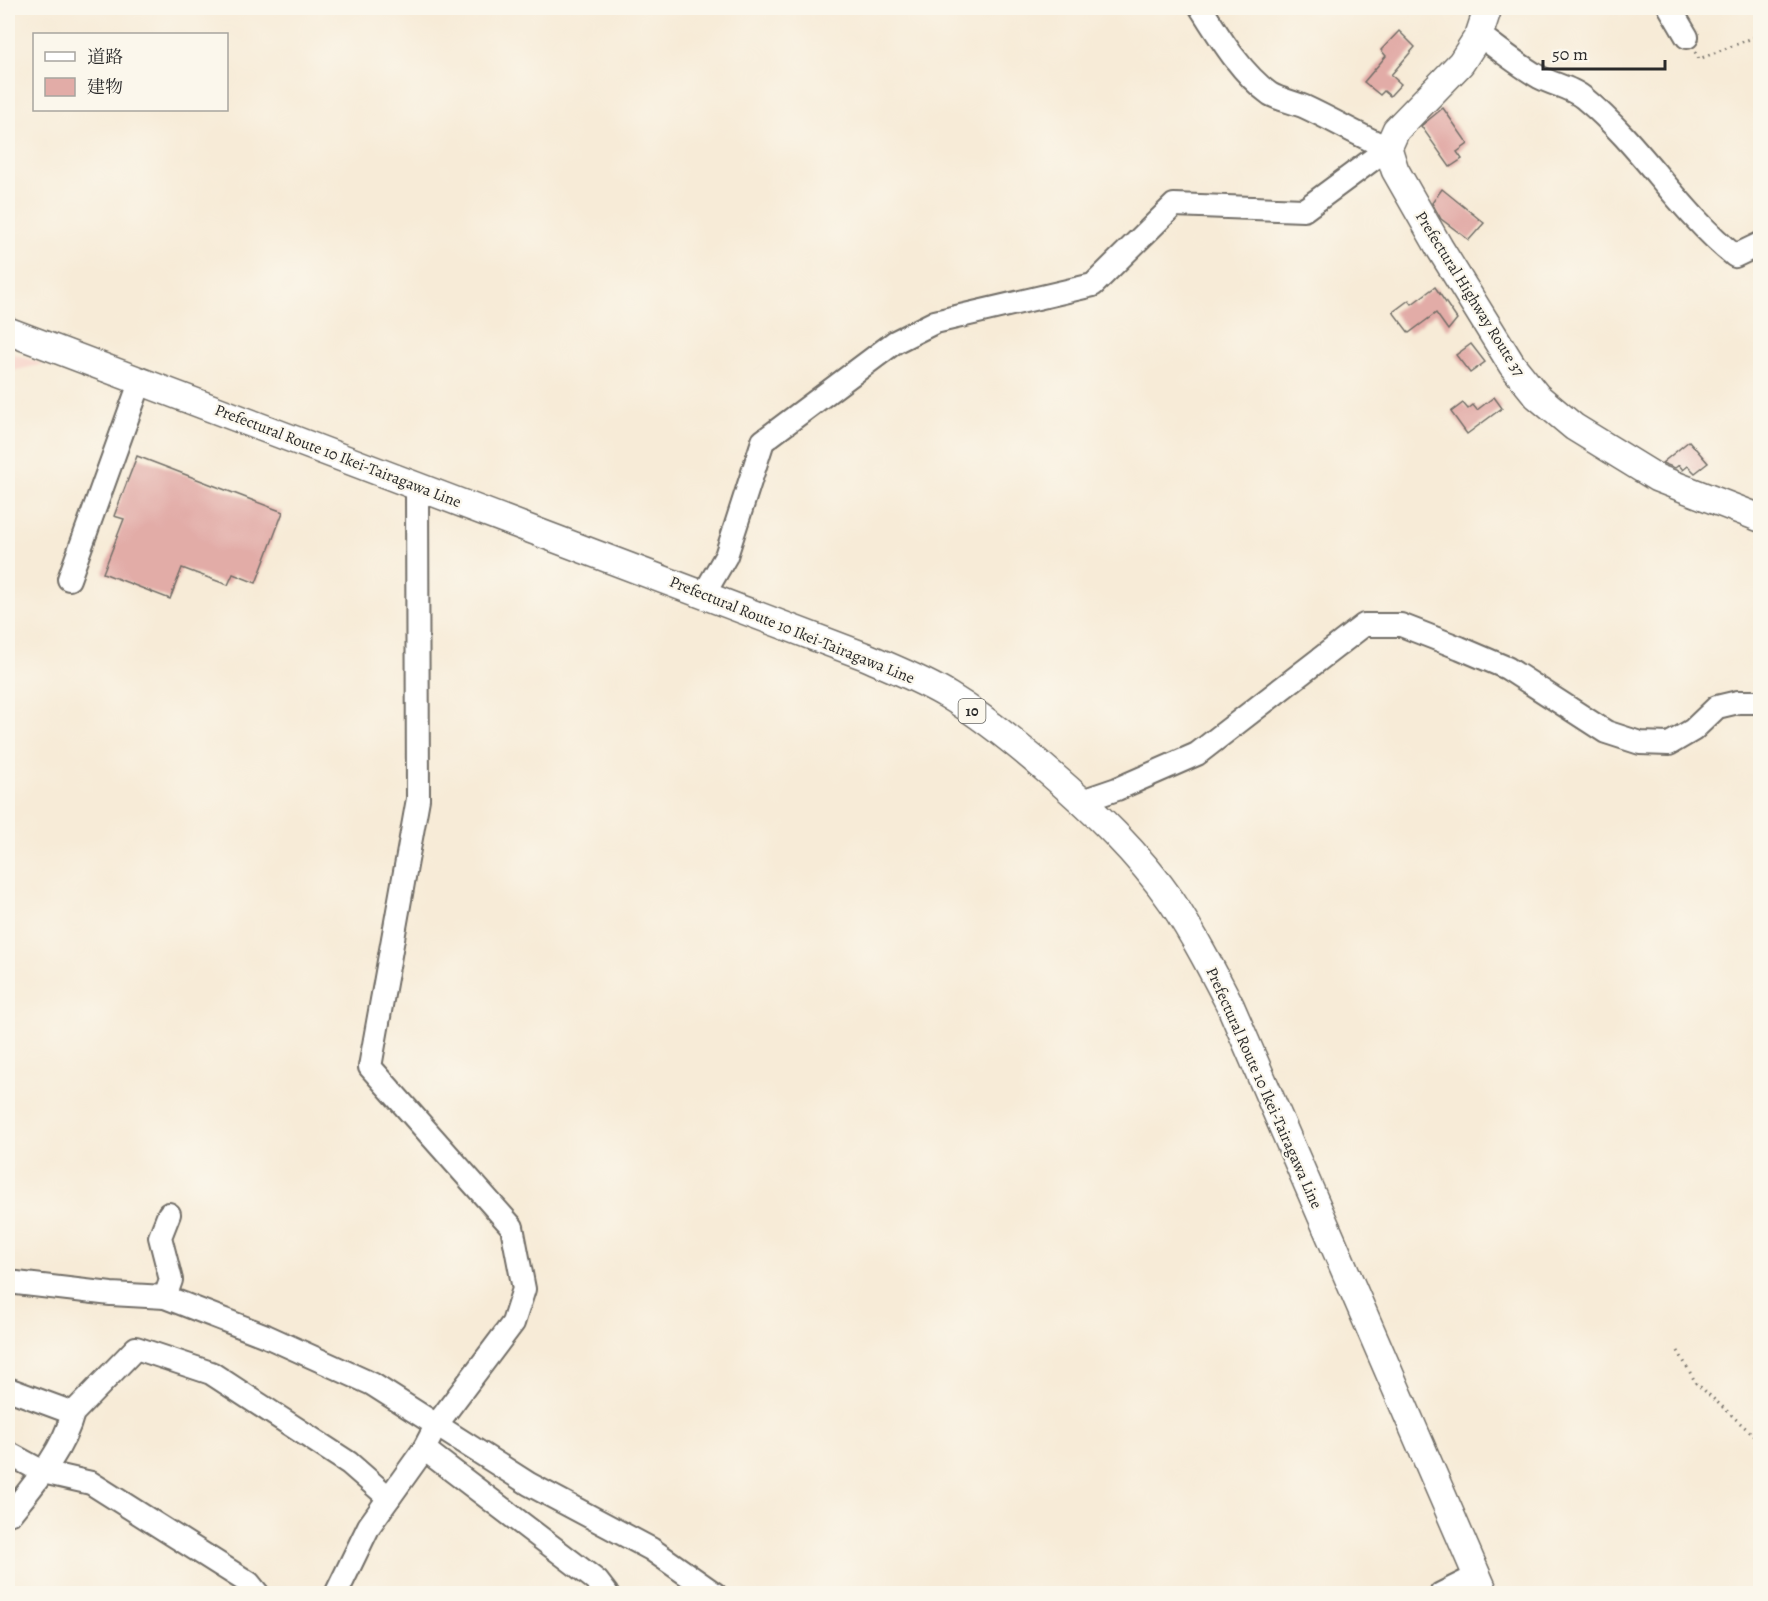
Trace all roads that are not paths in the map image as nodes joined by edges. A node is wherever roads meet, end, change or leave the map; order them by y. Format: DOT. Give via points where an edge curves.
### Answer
graph roads {
  1 [pos="1201,8"];
  2 [pos="1488,8"];
  3 [pos="1670,8"];
  4 [pos="1479,35"];
  5 [pos="1688,37"];
  6 [pos="1388,148"];
  7 [pos="1761,244"];
  8 [pos="8,331"];
  9 [pos="141,380"];
  10 [pos="417,486"];
  11 [pos="1761,518"];
  12 [pos="69,579"];
  13 [pos="704,594"];
  14 [pos="1761,702"];
  15 [pos="1082,801"];
  16 [pos="169,1214"];
  17 [pos="8,1282"];
  18 [pos="165,1297"];
  19 [pos="8,1389"];
  20 [pos="72,1413"];
  21 [pos="437,1424"];
  22 [pos="424,1449"];
  23 [pos="8,1454"];
  24 [pos="43,1472"];
  25 [pos="389,1498"];
  26 [pos="8,1514"];
  27 [pos="1481,1585"];
  28 [pos="258,1593"];
  29 [pos="336,1593"];
  30 [pos="607,1593"];
  31 [pos="715,1593"];
  32 [pos="1441,1593"];
  1 -- 6 [label="street" via="1235,57 1272,95"];
  2 -- 4 [label="main road"];
  3 -- 5 [label="street"];
  4 -- 6 [label="main road" via="1461,63 1396,130"];
  4 -- 7 [label="street" via="1539,77 1584,97 1674,197 1735,256"];
  6 -- 11 [label="main road, Prefectural Highway Route 37" via="1395,170 1439,248 1512,365 1537,396 1574,427 1657,477"];
  6 -- 13 [label="street" via="1304,210 1174,205 1093,285 935,322 895,342 763,441 726,556"];
  8 -- 9 [label="main road, Prefectural Route 10 Ikei-Tairagawa Line / 10"];
  9 -- 10 [label="main road, Prefectural Route 10 Ikei-Tairagawa Line / 10"];
  9 -- 12 [label="street"];
  10 -- 13 [label="main road, Prefectural Route 10 Ikei-Tairagawa Line / 10"];
  10 -- 21 [label="street" via="418,800 370,1067 512,1227 524,1289 513,1323"];
  13 -- 15 [label="main road, Prefectural Route 10 Ikei-Tairagawa Line / 10" via="867,657 947,695 999,731"];
  14 -- 15 [label="street" via="1717,707 1693,730 1669,744 1640,743 1606,732 1507,668 1401,625 1364,625 1197,754"];
  15 -- 27 [label="main road, Prefectural Route 10 Ikei-Tairagawa Line / 10" via="1156,882 1209,963"];
  16 -- 18 [label="street" via="160,1237 171,1280"];
  17 -- 18 [label="street"];
  18 -- 21 [label="street" via="266,1336 372,1384"];
  19 -- 20 [label="street"];
  20 -- 24 [label="street" via="69,1426"];
  20 -- 25 [label="street" via="136,1348 210,1373 349,1462"];
  21 -- 22 [label="street"];
  21 -- 31 [label="street" via="529,1484 651,1549"];
  22 -- 25 [label="street"];
  22 -- 30 [label="street" via="597,1581"];
  23 -- 24 [label="street"];
  24 -- 26 [label="street"];
  24 -- 28 [label="street" via="91,1482 249,1583"];
  25 -- 29 [label="street" via="369,1526"];
  27 -- 32 [label="street"];
}
